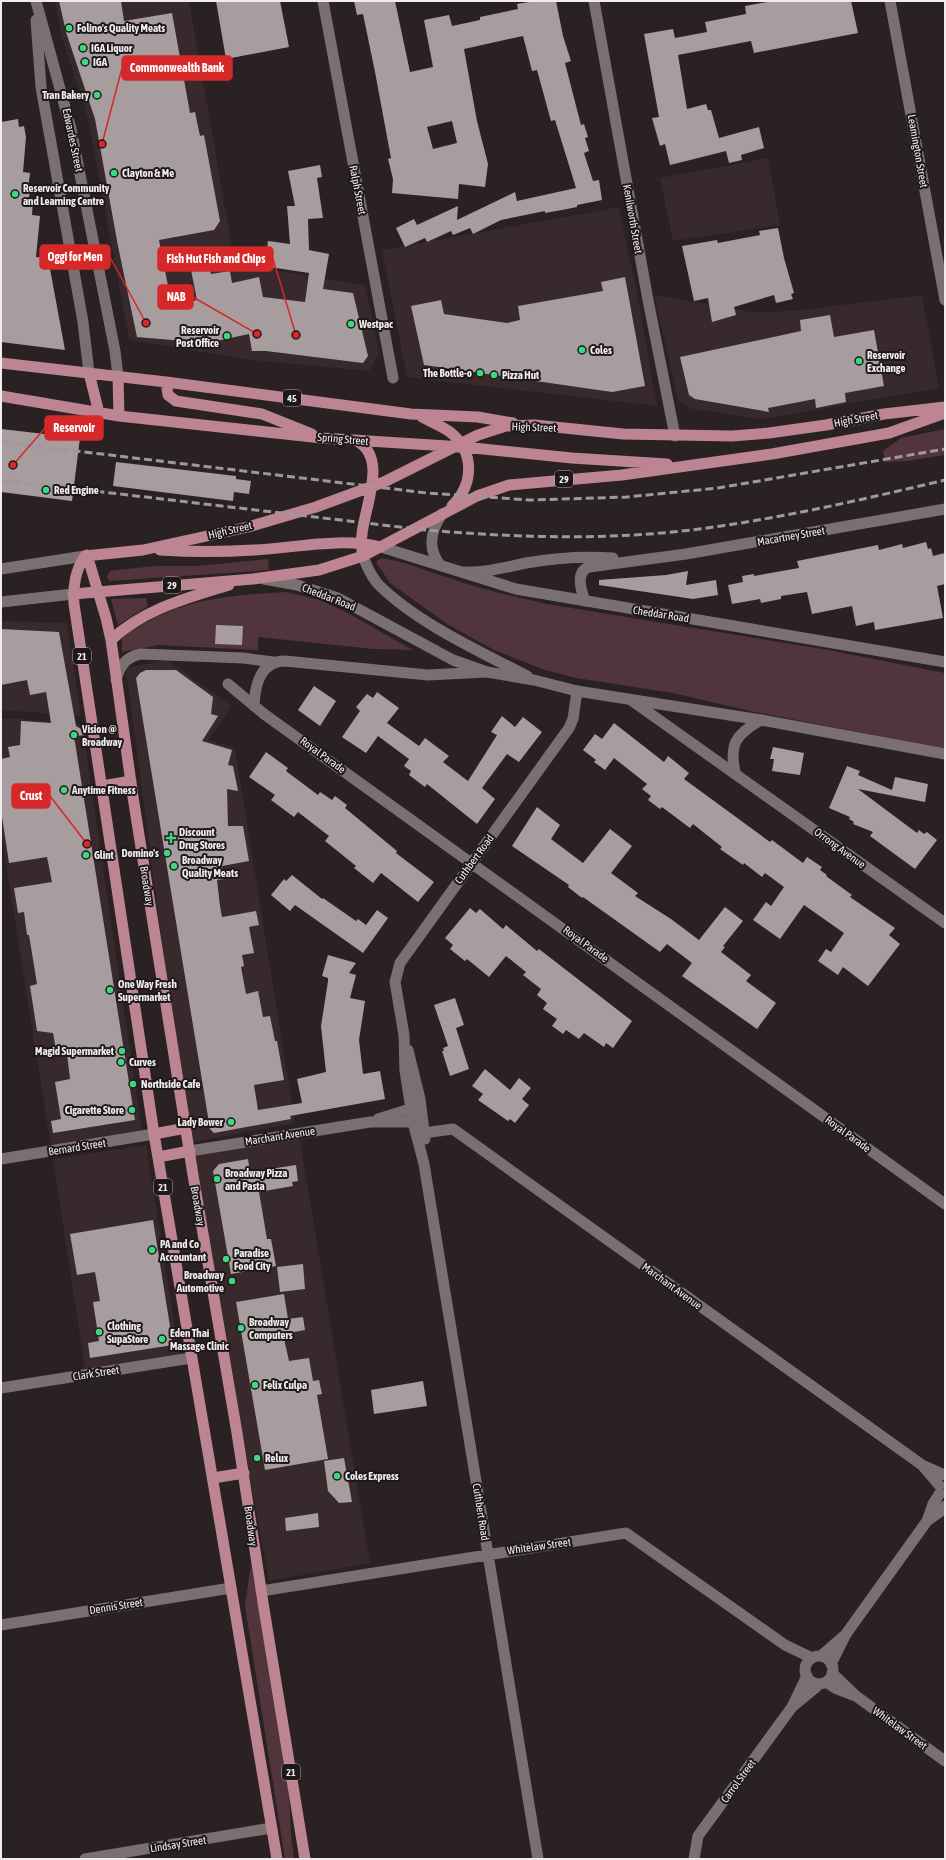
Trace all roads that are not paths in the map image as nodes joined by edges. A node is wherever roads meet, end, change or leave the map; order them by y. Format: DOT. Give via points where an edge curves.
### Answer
graph roads {
  1 [pos="35,1"];
  2 [pos="323,1"];
  3 [pos="594,1"];
  4 [pos="890,1"];
  5 [pos="945,300"];
  6 [pos="1,363"];
  7 [pos="89,373"];
  8 [pos="118,376"];
  9 [pos="393,378"];
  10 [pos="166,382"];
  11 [pos="1,396"];
  12 [pos="945,407"];
  13 [pos="99,413"];
  14 [pos="945,413"];
  15 [pos="418,415"];
  16 [pos="119,416"];
  17 [pos="535,425"];
  18 [pos="675,436"];
  19 [pos="322,438"];
  20 [pos="357,441"];
  21 [pos="459,446"];
  22 [pos="687,465"];
  23 [pos="372,487"];
  24 [pos="945,509"];
  25 [pos="444,513"];
  26 [pos="361,543"];
  27 [pos="381,547"];
  28 [pos="143,550"];
  29 [pos="86,555"];
  30 [pos="363,556"];
  31 [pos="637,559"];
  32 [pos="441,566"];
  33 [pos="1,569"];
  34 [pos="464,572"];
  35 [pos="250,579"];
  36 [pos="98,592"];
  37 [pos="73,594"];
  38 [pos="585,601"];
  39 [pos="1,602"];
  40 [pos="111,640"];
  41 [pos="273,662"];
  42 [pos="945,662"];
  43 [pos="487,672"];
  44 [pos="116,680"];
  45 [pos="534,680"];
  46 [pos="228,684"];
  47 [pos="577,690"];
  48 [pos="631,700"];
  49 [pos="254,706"];
  50 [pos="761,720"];
  51 [pos="945,754"];
  52 [pos="735,772"];
  53 [pos="131,781"];
  54 [pos="102,786"];
  55 [pos="472,863"];
  56 [pos="945,923"];
  57 [pos="404,1035"];
  58 [pos="410,1109"];
  59 [pos="422,1114"];
  60 [pos="370,1122"];
  61 [pos="413,1122"];
  62 [pos="186,1128"];
  63 [pos="420,1133"];
  64 [pos="154,1134"];
  65 [pos="190,1151"];
  66 [pos="158,1157"];
  67 [pos="1,1159"];
  68 [pos="945,1204"];
  69 [pos="191,1358"];
  70 [pos="1,1388"];
  71 [pos="244,1473"];
  72 [pos="213,1478"];
  73 [pos="943,1486"];
  74 [pos="945,1506"];
  75 [pos="927,1521"];
  76 [pos="488,1554"];
  77 [pos="231,1588"];
  78 [pos="261,1592"];
  79 [pos="1,1625"];
  80 [pos="846,1634"];
  81 [pos="811,1664"];
  82 [pos="827,1676"];
  83 [pos="792,1707"];
  84 [pos="945,1761"];
  85 [pos="272,1828"];
  86 [pos="85,1859"];
  87 [pos="277,1859"];
  88 [pos="305,1859"];
  89 [pos="538,1859"];
  90 [pos="694,1859"];
  1 -- 7 [label="street, Edwardes Street" via="41,87 83,322"];
  1 -- 8 [label="street, Edwardes Street" via="71,129"];
  2 -- 9 [label="street, Ralph Street"];
  3 -- 18 [label="street, Kenilworth Street"];
  4 -- 5 [label="street, Leamington Street"];
  6 -- 7 [label="main road, 45"];
  7 -- 8 [label="main road, 45"];
  7 -- 13 [label="main road"];
  8 -- 10 [label="main road, 45"];
  8 -- 16 [label="main road"];
  10 -- 15 [label="main road, 45"];
  10 -- 19 [label="main road" via="168,395 176,401 262,414"];
  11 -- 13 [label="main road, Spring Street"];
  12 -- 18 [label="main road, High Street" via="769,433"];
  13 -- 16 [label="main road, Spring Street"];
  14 -- 22 [label="main road, High Street / 29" via="889,433 757,457"];
  15 -- 17 [label="main road, 45" via="478,417"];
  15 -- 21 [label="main road" via="448,431"];
  16 -- 19 [label="main road, Spring Street"];
  17 -- 18 [label="main road, High Street" via="611,433"];
  17 -- 21 [label="main road, High Street" via="495,429"];
  19 -- 20 [label="main road, Spring Street"];
  20 -- 21 [label="main road, Spring Street"];
  20 -- 23 [label="main road, Cheddar Road" via="365,446 372,461"];
  21 -- 22 [label="main road, Spring Street" via="572,458"];
  21 -- 23 [label="main road, High Street"];
  21 -- 25 [label="main road" via="469,464 467,483 462,495"];
  22 -- 25 [label="main road, High Street / 29" via="616,475 509,485 482,494"];
  23 -- 26 [label="main road, Cheddar Road"];
  23 -- 28 [label="main road, High Street" via="263,523"];
  24 -- 31 [label="street, Macartney Street" via="686,554"];
  25 -- 27 [label="main road, High Street / 29"];
  25 -- 32 [label="street" via="434,528 431,544 434,556"];
  26 -- 27 [label="main road, High Street"];
  26 -- 28 [label="main road, High Street" via="219,552"];
  26 -- 30 [label="main road, Cheddar Road"];
  27 -- 30 [label="main road, High Street / 29"];
  27 -- 32 [label="street, Cheddar Road"];
  28 -- 29 [label="main road, High Street"];
  29 -- 33 [label="street, High Street"];
  29 -- 36 [label="main road, Broadway / 21"];
  29 -- 37 [label="main road, 21" via="75,576"];
  30 -- 35 [label="main road, High Street / 29" via="319,570"];
  30 -- 45 [label="street, Cheddar Road" via="377,582 405,605 444,632"];
  31 -- 34 [label="street, Macartney Street" via="568,558"];
  31 -- 38 [label="street, Macartney Street" via="584,569 580,583"];
  32 -- 34 [label="street, Cheddar Road"];
  34 -- 38 [label="street, Cheddar Road" via="516,589"];
  35 -- 36 [label="main road, High Street / 29"];
  35 -- 40 [label="main road" via="157,609 129,625"];
  35 -- 43 [label="street, Cheddar Road" via="291,584 338,598 453,660"];
  36 -- 37 [label="main road, High Street / 29"];
  36 -- 40 [label="main road, Broadway / 21"];
  37 -- 39 [label="street, High Street / 29"];
  37 -- 54 [label="main road, 21"];
  38 -- 42 [label="street, Cheddar Road"];
  40 -- 44 [label="main road, Broadway / 21"];
  41 -- 43 [label="street, Cheddar Road" via="428,675"];
  41 -- 44 [label="street, Cheddar Road" via="244,658 141,654 125,661"];
  41 -- 49 [label="street" via="257,680"];
  43 -- 45 [label="street, Cheddar Road"];
  44 -- 53 [label="main road, Broadway / 21"];
  45 -- 47 [label="street, Cheddar Road"];
  46 -- 49 [label="street, Royal Parade"];
  47 -- 48 [label="street, Cheddar Road"];
  47 -- 55 [label="street, Cuthbert Road" via="569,728"];
  48 -- 50 [label="street, Cheddar Road"];
  48 -- 52 [label="street, Orrong Avenue"];
  49 -- 55 [label="street, Royal Parade"];
  50 -- 51 [label="street, Cheddar Road"];
  50 -- 52 [label="street" via="740,734 735,742 732,751"];
  52 -- 56 [label="street, Orrong Avenue"];
  53 -- 54 [label="main road"];
  53 -- 62 [label="main road, Broadway / 21"];
  54 -- 64 [label="main road, 21"];
  55 -- 57 [label="street, Cuthbert Road" via="400,963 396,982"];
  55 -- 68 [label="street, Royal Parade"];
  57 -- 58 [label="street, Cuthbert Road"];
  57 -- 59 [label="street, Cuthbert Road" via="414,1068"];
  58 -- 59 [label="street"];
  58 -- 60 [label="street, Marchant Avenue"];
  58 -- 61 [label="street, Cuthbert Road"];
  59 -- 61 [label="street"];
  59 -- 63 [label="street, Cuthbert Road"];
  60 -- 61 [label="street, Marchant Avenue"];
  60 -- 65 [label="street, Marchant Avenue"];
  61 -- 63 [label="street, Cuthbert Road"];
  62 -- 64 [label="main road"];
  62 -- 65 [label="main road, Broadway / 21"];
  63 -- 73 [label="street, Marchant Avenue" via="453,1129 922,1465"];
  63 -- 76 [label="street, Cuthbert Road"];
  64 -- 66 [label="main road, 21"];
  64 -- 67 [label="street, Bernard Street"];
  65 -- 66 [label="main road"];
  65 -- 71 [label="main road, Broadway / 21"];
  66 -- 69 [label="main road, 21"];
  69 -- 70 [label="street, Clark Street"];
  69 -- 72 [label="main road, 21"];
  71 -- 72 [label="main road"];
  71 -- 78 [label="main road, Broadway / 21"];
  72 -- 77 [label="main road, 21"];
  73 -- 75 [label="street, Carrol Street"];
  74 -- 75 [label="street, Carrol Street"];
  75 -- 80 [label="street, Carrol Street"];
  76 -- 78 [label="street, Whitelaw Street"];
  76 -- 81 [label="street, Whitelaw Street" via="626,1533"];
  76 -- 89 [label="street, Cuthbert Road"];
  77 -- 79 [label="street, Dennis Street"];
  77 -- 85 [label="main road, 21"];
  78 -- 88 [label="main road, Broadway / 21"];
  80 -- 81 [label="street, Carrol Street"];
  80 -- 82 [label="street, Carrol Street"];
  81 -- 82 [label="street" via="826,1659"];
  81 -- 82 [label="street" via="815,1684"];
  81 -- 83 [label="street, Carrol Street"];
  82 -- 83 [label="street, Carrol Street"];
  82 -- 84 [label="street, Whitelaw Street"];
  83 -- 90 [label="street, Carrol Street" via="698,1836"];
  85 -- 86 [label="street, Lindsay Street"];
  85 -- 87 [label="main road, 21"];
}
